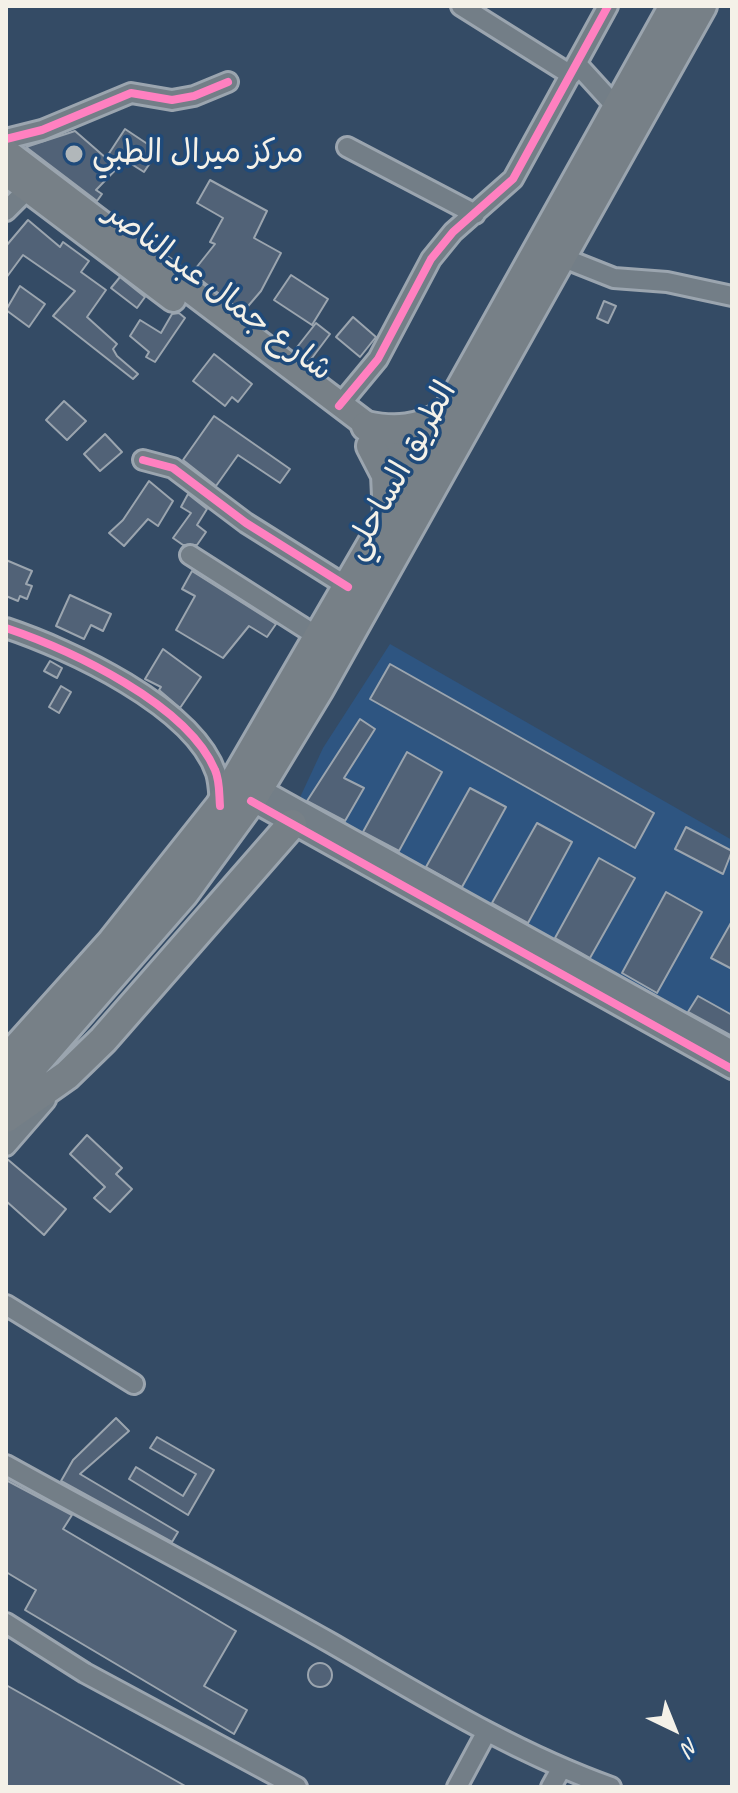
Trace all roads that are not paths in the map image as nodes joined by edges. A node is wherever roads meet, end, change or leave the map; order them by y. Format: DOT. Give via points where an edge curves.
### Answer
graph roads {
  1 [pos="461,6"];
  2 [pos="608,6"];
  3 [pos="674,6"];
  4 [pos="702,6"];
  5 [pos="574,70"];
  6 [pos="228,82"];
  7 [pos="617,108"];
  8 [pos="6,139"];
  9 [pos="347,147"];
  10 [pos="6,151"];
  11 [pos="6,173"];
  12 [pos="27,190"];
  13 [pos="6,211"];
  14 [pos="475,214"];
  15 [pos="561,257"];
  16 [pos="732,296"];
  17 [pos="339,406"];
  18 [pos="446,415"];
  19 [pos="368,436"];
  20 [pos="143,460"];
  21 [pos="424,478"];
  22 [pos="388,517"];
  23 [pos="190,555"];
  24 [pos="348,587"];
  25 [pos="6,628"];
  26 [pos="320,638"];
  27 [pos="254,794"];
  28 [pos="220,806"];
  29 [pos="292,824"];
  30 [pos="650,1014"];
  31 [pos="10,1046"];
  32 [pos="732,1050"];
  33 [pos="732,1069"];
  34 [pos="67,1075"];
  35 [pos="6,1097"];
  36 [pos="6,1118"];
  37 [pos="6,1146"];
  38 [pos="6,1305"];
  39 [pos="134,1384"];
  40 [pos="6,1465"];
  41 [pos="6,1623"];
  42 [pos="486,1733"];
  43 [pos="561,1769"];
  44 [pos="297,1787"];
  45 [pos="457,1787"];
  46 [pos="551,1787"];
  47 [pos="611,1787"];
  1 -- 5 [label="street"];
  2 -- 5 [label="street"];
  3 -- 7 [label="highway, الطريق الساحلي"];
  4 -- 15 [label="highway, الطريق الساحلي"];
  5 -- 7 [label="street"];
  5 -- 14 [label="street" via="513,179"];
  6 -- 8 [label="street" via="172,100 131,93"];
  7 -- 18 [label="highway, الطريق الساحلي"];
  9 -- 14 [label="street"];
  10 -- 17 [label="main road, شارع جمال عبدالناصر"];
  11 -- 12 [label="main road, شارع جمال عبدالناصر"];
  12 -- 13 [label="street"];
  12 -- 19 [label="main road, شارع جمال عبدالناصر"];
  14 -- 17 [label="street" via="431,259 378,359"];
  15 -- 16 [label="street" via="614,278 667,282"];
  15 -- 21 [label="highway, الطريق الساحلي"];
  17 -- 19 [label="main road, شارع جمال عبدالناصر"];
  18 -- 19 [label="highway" via="416,428"];
  18 -- 21 [label="highway, الطريق الساحلي"];
  19 -- 21 [label="main road, شارع جمال عبدالناصر"];
  19 -- 22 [label="highway" via="386,475"];
  20 -- 24 [label="street" via="173,468 246,523"];
  21 -- 22 [label="highway, الطريق الساحلي"];
  21 -- 27 [label="highway, الطريق الساحلي" via="319,689"];
  22 -- 24 [label="highway, الطريق الساحلي"];
  23 -- 26 [label="street"];
  24 -- 26 [label="highway, الطريق الساحلي"];
  25 -- 28 [label="street" via="113,677 174,718 215,771"];
  26 -- 28 [label="highway, الطريق الساحلي"];
  27 -- 29 [label="street"];
  27 -- 30 [label="street"];
  27 -- 35 [label="highway, الطريق الساحلي" via="184,893"];
  28 -- 31 [label="highway, الطريق الساحلي" via="112,942"];
  29 -- 30 [label="street"];
  29 -- 34 [label="highway"];
  30 -- 32 [label="street"];
  30 -- 33 [label="street"];
  34 -- 36 [label="highway"];
  34 -- 37 [label="street"];
  38 -- 39 [label="street"];
  40 -- 42 [label="street"];
  41 -- 44 [label="street" via="85,1673"];
  42 -- 43 [label="street"];
  42 -- 45 [label="street"];
  43 -- 46 [label="street"];
  43 -- 47 [label="street"];
}
